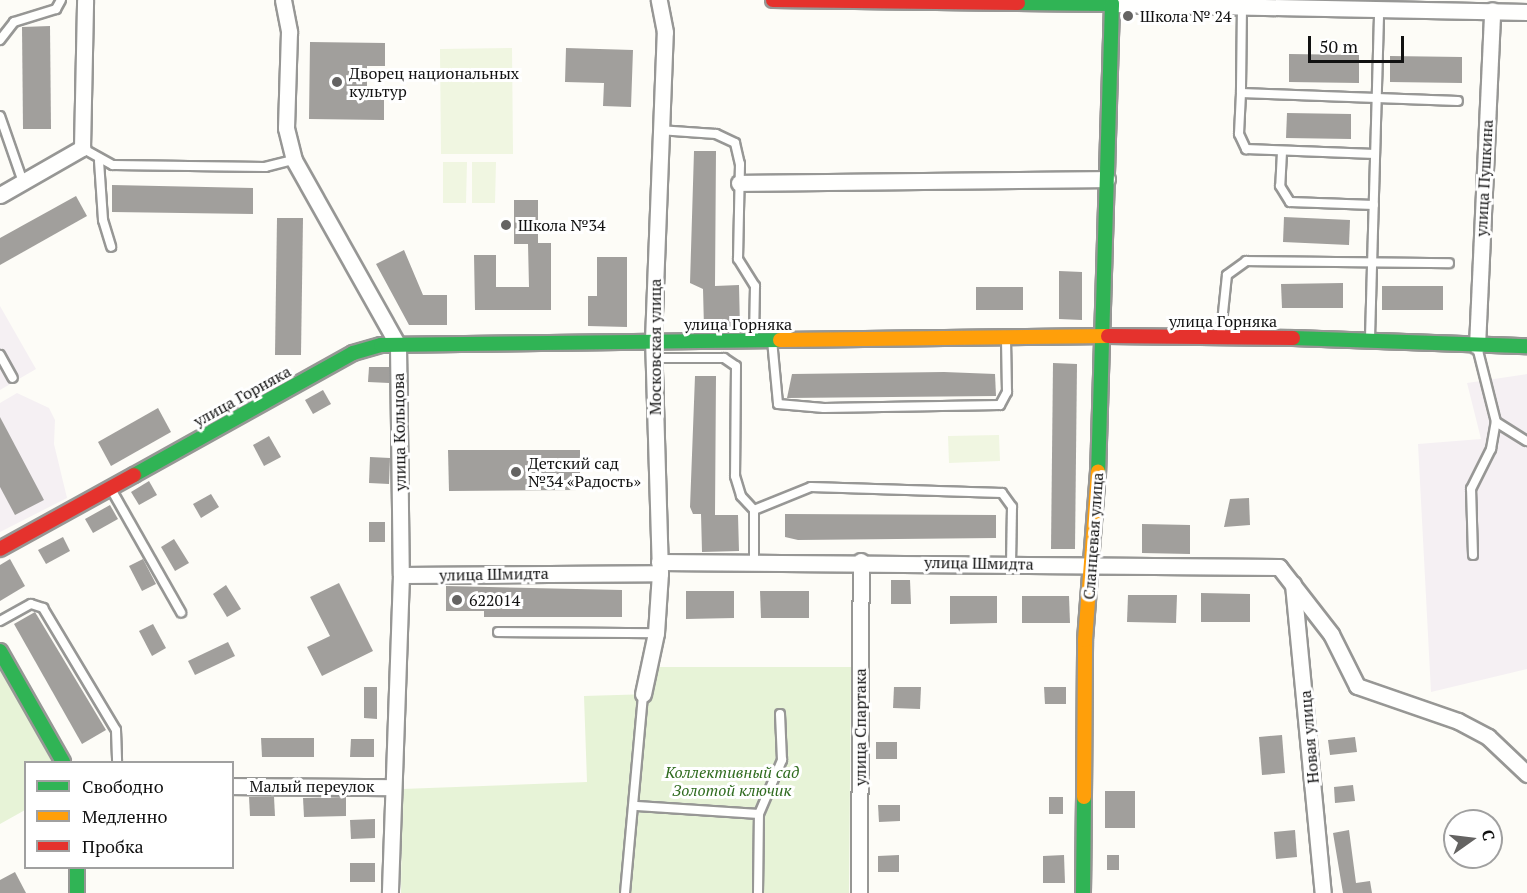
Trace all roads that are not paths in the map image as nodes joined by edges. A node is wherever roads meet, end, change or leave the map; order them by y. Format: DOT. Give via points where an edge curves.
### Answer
graph roads {
  1 [pos="61,0"];
  2 [pos="85,0"];
  3 [pos="283,0"];
  4 [pos="659,0"];
  5 [pos="773,0"];
  6 [pos="1082,2"];
  7 [pos="1112,4"];
  8 [pos="1242,4"];
  9 [pos="1510,6"];
  10 [pos="1379,10"];
  11 [pos="1492,10"];
  12 [pos="1527,12"];
  13 [pos="0,40"];
  14 [pos="1241,93"];
  15 [pos="1377,97"];
  16 [pos="1458,101"];
  17 [pos="0,118"];
  18 [pos="657,130"];
  19 [pos="82,147"];
  20 [pos="1282,152"];
  21 [pos="1375,154"];
  22 [pos="99,160"];
  23 [pos="294,160"];
  24 [pos="1107,179"];
  25 [pos="23,182"];
  26 [pos="739,183"];
  27 [pos="0,195"];
  28 [pos="1374,205"];
  29 [pos="111,247"];
  30 [pos="1372,262"];
  31 [pos="1449,263"];
  32 [pos="1221,335"];
  33 [pos="1370,339"];
  34 [pos="653,340"];
  35 [pos="754,340"];
  36 [pos="772,340"];
  37 [pos="1006,340"];
  38 [pos="1103,340"];
  39 [pos="398,345"];
  40 [pos="1477,345"];
  41 [pos="1527,346"];
  42 [pos="0,355"];
  43 [pos="654,358"];
  44 [pos="13,378"];
  45 [pos="1496,422"];
  46 [pos="1527,441"];
  47 [pos="110,488"];
  48 [pos="754,510"];
  49 [pos="0,549"];
  50 [pos="1473,555"];
  51 [pos="754,561"];
  52 [pos="861,561"];
  53 [pos="1011,563"];
  54 [pos="1092,564"];
  55 [pos="660,567"];
  56 [pos="401,575"];
  57 [pos="1292,581"];
  58 [pos="181,612"];
  59 [pos="0,621"];
  60 [pos="498,632"];
  61 [pos="656,633"];
  62 [pos="0,651"];
  63 [pos="643,694"];
  64 [pos="780,714"];
  65 [pos="62,761"];
  66 [pos="117,761"];
  67 [pos="1527,774"];
  68 [pos="234,786"];
  69 [pos="392,787"];
  70 [pos="637,806"];
  71 [pos="759,814"];
  72 [pos="77,869"];
  73 [pos="77,893"];
  74 [pos="390,893"];
  75 [pos="625,893"];
  76 [pos="758,893"];
  77 [pos="859,893"];
  78 [pos="1083,893"];
  79 [pos="1323,893"];
  1 -- 13 [label="lane" via="56,9 14,22"];
  2 -- 19 [label="street"];
  3 -- 23 [label="street, улица Кольцова" via="289,32 286,120"];
  4 -- 18 [label="street, Московская улица" via="665,32"];
  5 -- 6 [label="street"];
  6 -- 7 [label="street"];
  7 -- 8 [label="street"];
  7 -- 24 [label="street, Сланцевая улица"];
  8 -- 10 [label="street"];
  8 -- 14 [label="lane"];
  9 -- 11 [label="street"];
  9 -- 12 [label="street"];
  10 -- 11 [label="street"];
  10 -- 15 [label="lane"];
  11 -- 40 [label="street, улица Пушкина"];
  14 -- 15 [label="lane"];
  14 -- 20 [label="lane" via="1243,146"];
  15 -- 16 [label="lane"];
  15 -- 21 [label="lane"];
  17 -- 25 [label="lane"];
  18 -- 26 [label="lane" via="728,137 738,150"];
  18 -- 34 [label="street, Московская улица"];
  19 -- 22 [label="lane"];
  19 -- 25 [label="street"];
  20 -- 21 [label="lane"];
  20 -- 28 [label="lane" via="1280,186 1290,201"];
  21 -- 28 [label="lane"];
  22 -- 23 [label="lane" via="265,167"];
  22 -- 29 [label="lane"];
  23 -- 39 [label="street, улица Кольцова"];
  24 -- 26 [label="street"];
  24 -- 38 [label="street, Сланцевая улица"];
  25 -- 27 [label="street"];
  26 -- 35 [label="lane" via="738,259 755,286"];
  28 -- 30 [label="lane"];
  30 -- 31 [label="lane"];
  30 -- 32 [label="lane" via="1259,260 1233,265 1225,286"];
  30 -- 33 [label="lane"];
  32 -- 33 [label="street, улица Горняка"];
  32 -- 38 [label="street, улица Горняка"];
  33 -- 40 [label="street, улица Горняка"];
  34 -- 35 [label="street, улица Горняка"];
  34 -- 39 [label="street, улица Горняка"];
  34 -- 43 [label="street, Московская улица"];
  35 -- 36 [label="street, улица Горняка"];
  36 -- 37 [label="street, улица Горняка"];
  36 -- 37 [label="lane" via="778,404 835,408 1000,405 1007,392"];
  37 -- 38 [label="street, улица Горняка"];
  38 -- 54 [label="street, Сланцевая улица"];
  39 -- 47 [label="street, улица Горняка" via="353,353"];
  39 -- 56 [label="street, улица Кольцова"];
  40 -- 41 [label="street, улица Горняка"];
  40 -- 45 [label="lane"];
  42 -- 44 [label="lane"];
  43 -- 48 [label="lane" via="724,358 736,366 735,476 741,496"];
  43 -- 55 [label="street, Московская улица"];
  45 -- 46 [label="lane"];
  45 -- 50 [label="lane" via="1491,449 1471,489"];
  47 -- 49 [label="street, улица Горняка"];
  47 -- 58 [label="lane"];
  48 -- 51 [label="lane"];
  48 -- 53 [label="lane" via="811,487 1002,493 1012,507"];
  51 -- 52 [label="street, улица Шмидта"];
  51 -- 55 [label="street, улица Шмидта"];
  52 -- 53 [label="street, улица Шмидта"];
  52 -- 77 [label="street, улица Спартака"];
  53 -- 54 [label="street, улица Шмидта"];
  54 -- 57 [label="street, улица Шмидта" via="1279,567"];
  54 -- 78 [label="street, Сланцевая улица" via="1085,640"];
  55 -- 56 [label="street, улица Шмидта"];
  55 -- 61 [label="street, Московская улица"];
  56 -- 69 [label="street, улица Кольцова"];
  57 -- 67 [label="street" via="1331,634 1357,686 1458,721 1488,737"];
  57 -- 79 [label="street, Новая улица"];
  59 -- 66 [label="lane" via="31,604 44,608 116,730"];
  60 -- 61 [label="lane"];
  61 -- 63 [label="street, Московская улица"];
  62 -- 65 [label="street"];
  63 -- 70 [label="lane"];
  64 -- 71 [label="lane" via="782,760"];
  68 -- 69 [label="street, Малый переулок"];
  69 -- 74 [label="street, улица Кольцова"];
  70 -- 71 [label="lane"];
  70 -- 75 [label="lane"];
  71 -- 76 [label="lane"];
  72 -- 73 [label="street"];
}
